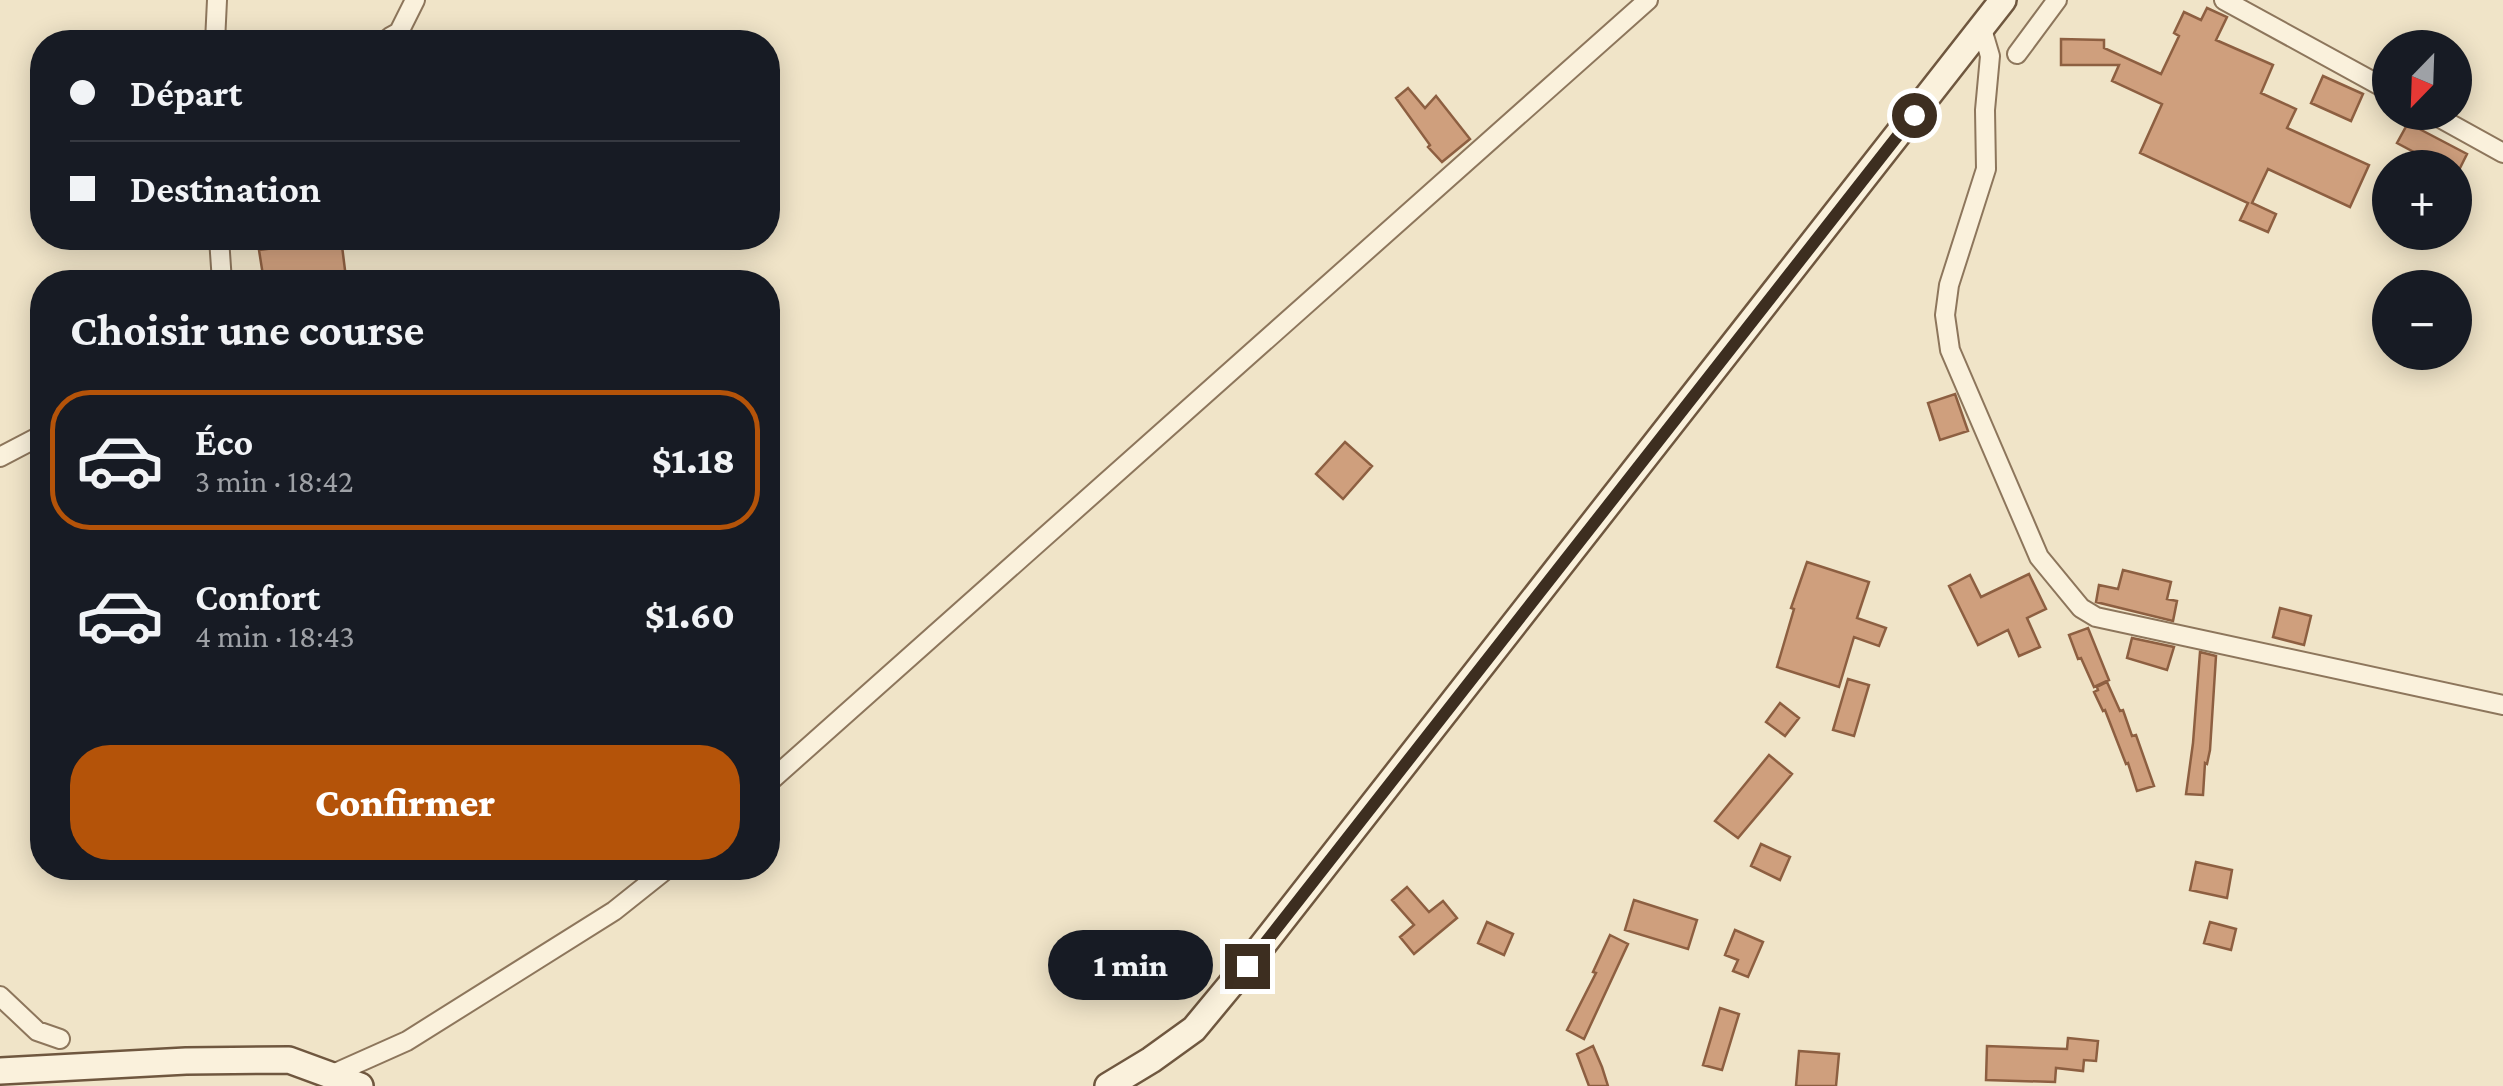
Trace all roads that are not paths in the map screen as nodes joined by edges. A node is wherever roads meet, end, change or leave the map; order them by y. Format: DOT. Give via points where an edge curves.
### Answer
graph roads {
  1 [pos="217,0"];
  2 [pos="415,0"];
  3 [pos="1648,0"];
  4 [pos="2004,0"];
  5 [pos="2057,0"];
  6 [pos="2224,0"];
  7 [pos="1982,29"];
  8 [pos="216,30"];
  9 [pos="399,30"];
  10 [pos="2017,54"];
  11 [pos="2372,81"];
  12 [pos="2461,130"];
  13 [pos="2503,153"];
  14 [pos="30,441"];
  15 [pos="0,457"];
  16 [pos="2503,705"];
  17 [pos="780,772"];
  18 [pos="653,880"];
  19 [pos="0,996"];
  20 [pos="60,1039"];
  21 [pos="0,1071"];
  22 [pos="333,1074"];
  23 [pos="360,1086"];
  24 [pos="1108,1086"];
  1 -- 8 [label="street"];
  2 -- 9 [label="street"];
  3 -- 17 [label="street"];
  4 -- 7 [label="street"];
  5 -- 10 [label="street"];
  6 -- 11 [label="street"];
  7 -- 16 [label="street" via="1990,56 1986,170 1945,315 1950,350 2039,557 2096,617"];
  7 -- 24 [label="street" via="1247,966 1194,1029"];
  12 -- 13 [label="street"];
  14 -- 15 [label="street"];
  18 -- 22 [label="street" via="406,1041"];
  19 -- 20 [label="street" via="37,1030"];
  21 -- 22 [label="street" via="289,1060"];
  22 -- 23 [label="street"];
}
